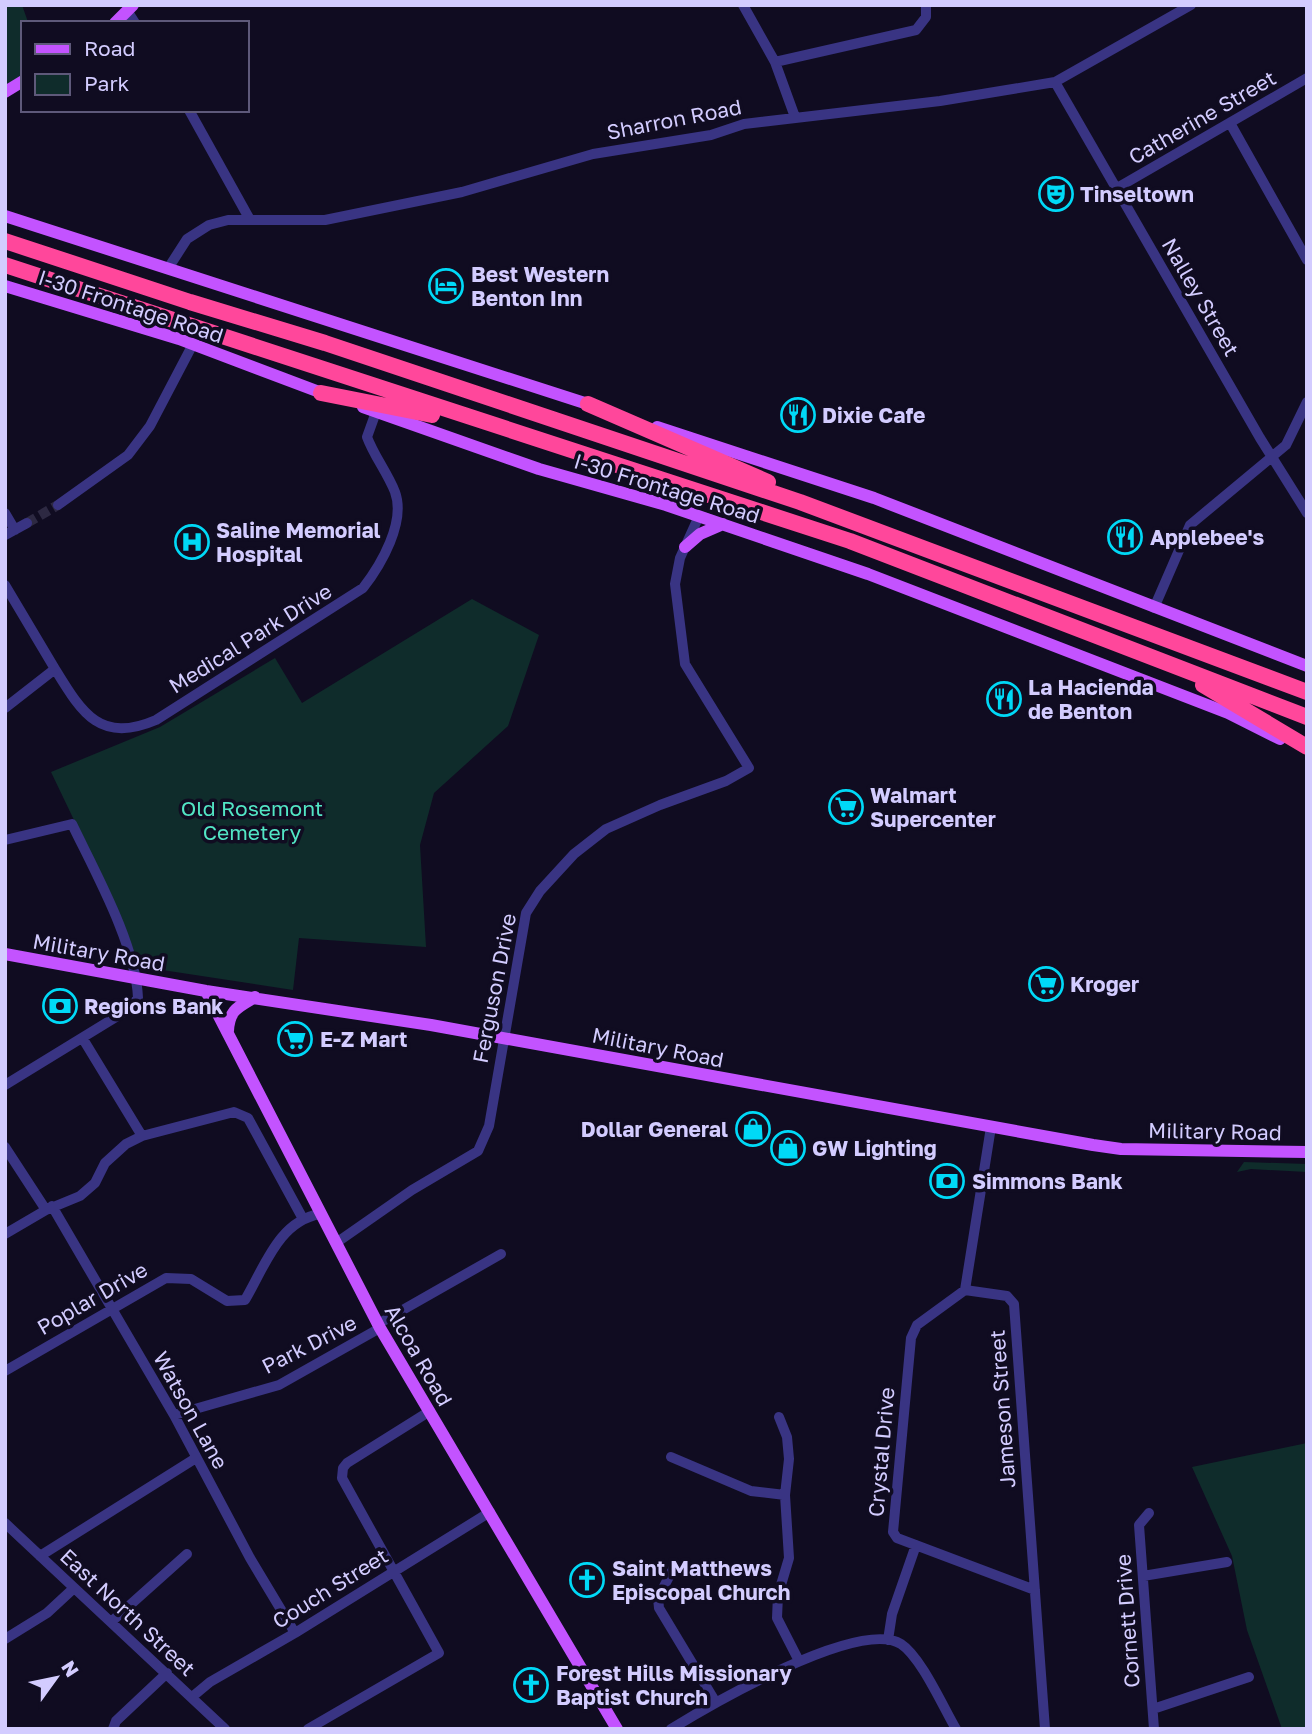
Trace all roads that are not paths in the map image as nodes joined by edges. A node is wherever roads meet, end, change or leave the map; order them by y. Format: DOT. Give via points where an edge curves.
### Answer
graph roads {
  1 [pos="743,5"];
  2 [pos="926,5"];
  3 [pos="1191,5"];
  4 [pos="775,62"];
  5 [pos="1307,78"];
  6 [pos="21,82"];
  7 [pos="1055,82"];
  8 [pos="5,92"];
  9 [pos="190,112"];
  10 [pos="795,117"];
  11 [pos="1230,123"];
  12 [pos="1117,188"];
  13 [pos="5,216"];
  14 [pos="249,218"];
  15 [pos="5,241"];
  16 [pos="1307,260"];
  17 [pos="5,265"];
  18 [pos="169,267"];
  19 [pos="5,286"];
  20 [pos="193,344"];
  21 [pos="321,393"];
  22 [pos="1307,402"];
  23 [pos="588,404"];
  24 [pos="376,412"];
  25 [pos="495,426"];
  26 [pos="1273,457"];
  27 [pos="800,502"];
  28 [pos="58,505"];
  29 [pos="5,513"];
  30 [pos="1307,513"];
  31 [pos="699,516"];
  32 [pos="27,523"];
  33 [pos="723,524"];
  34 [pos="10,532"];
  35 [pos="685,547"];
  36 [pos="5,585"];
  37 [pos="1154,608"];
  38 [pos="1161,661"];
  39 [pos="1307,666"];
  40 [pos="55,669"];
  41 [pos="1307,692"];
  42 [pos="5,708"];
  43 [pos="1307,718"];
  44 [pos="1307,747"];
  45 [pos="1307,754"];
  46 [pos="5,840"];
  47 [pos="5,954"];
  48 [pos="136,978"];
  49 [pos="206,991"];
  50 [pos="255,997"];
  51 [pos="228,1032"];
  52 [pos="503,1037"];
  53 [pos="83,1039"];
  54 [pos="5,1085"];
  55 [pos="991,1127"];
  56 [pos="142,1136"];
  57 [pos="5,1147"];
  58 [pos="1307,1152"];
  59 [pos="49,1208"];
  60 [pos="320,1214"];
  61 [pos="302,1217"];
  62 [pos="5,1234"];
  63 [pos="336,1243"];
  64 [pos="501,1254"];
  65 [pos="965,1290"];
  66 [pos="112,1308"];
  67 [pos="379,1326"];
  68 [pos="5,1371"];
  69 [pos="430,1411"];
  70 [pos="174,1416"];
  71 [pos="779,1417"];
  72 [pos="671,1457"];
  73 [pos="196,1458"];
  74 [pos="785,1495"];
  75 [pos="490,1512"];
  76 [pos="1149,1513"];
  77 [pos="5,1523"];
  78 [pos="916,1545"];
  79 [pos="187,1554"];
  80 [pos="40,1556"];
  81 [pos="1227,1562"];
  82 [pos="674,1567"];
  83 [pos="394,1572"];
  84 [pos="1143,1576"];
  85 [pos="74,1588"];
  86 [pos="1035,1590"];
  87 [pos="111,1622"];
  88 [pos="295,1633"];
  89 [pos="5,1639"];
  90 [pos="888,1640"];
  91 [pos="799,1661"];
  92 [pos="167,1674"];
  93 [pos="1249,1677"];
  94 [pos="192,1697"];
  95 [pos="715,1701"];
  96 [pos="1153,1709"];
  97 [pos="113,1729"];
  98 [pos="225,1729"];
  99 [pos="308,1729"];
  100 [pos="617,1729"];
  101 [pos="671,1729"];
  102 [pos="956,1729"];
  103 [pos="1045,1729"];
  104 [pos="1154,1729"];
  1 -- 4 [label="street"];
  2 -- 4 [label="street" via="926,17 916,30"];
  3 -- 7 [label="street, Sharron Road"];
  4 -- 10 [label="street"];
  5 -- 11 [label="street, Catherine Street"];
  6 -- 8 [label="main road"];
  7 -- 10 [label="street, Sharron Road" via="940,102"];
  7 -- 12 [label="street, Nalley Street"];
  9 -- 14 [label="street"];
  10 -- 14 [label="street, Sharron Road" via="593,154 462,192 325,220"];
  11 -- 12 [label="street, Catherine Street"];
  11 -- 16 [label="street"];
  12 -- 26 [label="street, Nalley Street"];
  13 -- 18 [label="main road"];
  14 -- 18 [label="street, Sharron Road" via="209,225 187,239"];
  15 -- 27 [label="highway"];
  17 -- 25 [label="highway"];
  18 -- 23 [label="main road"];
  19 -- 20 [label="main road, I-30 Frontage Road"];
  20 -- 21 [label="main road, I-30 Frontage Road"];
  20 -- 28 [label="street" via="150,426 128,456"];
  21 -- 24 [label="main road, I-30 Frontage Road"];
  21 -- 25 [label="highway"];
  22 -- 26 [label="street" via="1286,444"];
  23 -- 27 [label="highway" via="762,479"];
  23 -- 37 [label="main road" via="864,494"];
  24 -- 31 [label="main road, I-30 Frontage Road" via="539,469"];
  24 -- 40 [label="street, Medical Park Drive" via="367,437 391,482 399,509 382,563 363,588 140,727 109,728 89,718"];
  25 -- 38 [label="highway" via="850,541"];
  26 -- 30 [label="street, Nalley Street"];
  26 -- 37 [label="street" via="1190,525"];
  27 -- 41 [label="highway"];
  29 -- 34 [label="street"];
  31 -- 33 [label="main road, I-30 Frontage Road"];
  31 -- 35 [label="street, Ferguson Drive"];
  32 -- 34 [label="street"];
  33 -- 35 [label="main road"];
  33 -- 45 [label="main road, I-30 Frontage Road" via="868,573 1228,713"];
  35 -- 52 [label="street, Ferguson Drive" via="675,584 685,664 749,768 606,829 559,870 526,913"];
  36 -- 40 [label="street, Medical Park Drive"];
  37 -- 39 [label="main road"];
  38 -- 43 [label="highway"];
  38 -- 44 [label="highway"];
  40 -- 42 [label="street"];
  46 -- 48 [label="street" via="72,824 109,901"];
  47 -- 48 [label="main road, Military Road"];
  48 -- 49 [label="main road, Military Road"];
  48 -- 53 [label="street" via="138,998 129,1009"];
  49 -- 50 [label="main road, Military Road"];
  49 -- 51 [label="main road, Alcoa Road"];
  50 -- 51 [label="main road" via="233,1010"];
  50 -- 52 [label="main road, Military Road"];
  51 -- 60 [label="main road, Alcoa Road"];
  52 -- 55 [label="main road, Military Road"];
  52 -- 63 [label="street, Ferguson Drive" via="489,1126 478,1151"];
  53 -- 54 [label="street"];
  53 -- 56 [label="street"];
  55 -- 58 [label="main road, Military Road" via="1121,1149"];
  55 -- 65 [label="street"];
  56 -- 59 [label="street" via="105,1163 95,1183 80,1196"];
  56 -- 61 [label="street" via="234,1112 248,1118"];
  57 -- 59 [label="street, Watson Lane"];
  59 -- 62 [label="street"];
  59 -- 66 [label="street, Watson Lane"];
  60 -- 61 [label="street"];
  60 -- 63 [label="main road, Alcoa Road"];
  61 -- 66 [label="street, Poplar Drive" via="284,1233 246,1300 227,1301 191,1279 166,1278"];
  63 -- 67 [label="main road, Alcoa Road"];
  64 -- 67 [label="street, Park Drive"];
  65 -- 78 [label="street, Crystal Drive" via="917,1325 911,1338 893,1532"];
  65 -- 86 [label="street, Jameson Street" via="1007,1296 1014,1304"];
  66 -- 68 [label="street, Poplar Drive"];
  66 -- 70 [label="street, Watson Lane"];
  67 -- 69 [label="main road, Alcoa Road"];
  67 -- 70 [label="street, Park Drive" via="279,1385"];
  69 -- 75 [label="main road, Alcoa Road"];
  69 -- 83 [label="street" via="343,1468 342,1478"];
  70 -- 73 [label="street, Watson Lane"];
  71 -- 74 [label="street" via="789,1458"];
  72 -- 74 [label="street" via="751,1491"];
  73 -- 80 [label="street"];
  73 -- 88 [label="street, Watson Lane"];
  74 -- 91 [label="street" via="789,1558 778,1595 777,1618"];
  75 -- 83 [label="street, Couch Street"];
  75 -- 100 [label="main road, Alcoa Road"];
  76 -- 84 [label="street, Cornett Drive" via="1139,1525"];
  77 -- 80 [label="street, East North Street"];
  78 -- 86 [label="street, Crystal Drive"];
  78 -- 90 [label="street" via="892,1614"];
  79 -- 87 [label="street"];
  80 -- 85 [label="street, East North Street"];
  81 -- 84 [label="street"];
  82 -- 95 [label="street" via="658,1598 659,1608"];
  83 -- 88 [label="street, Couch Street"];
  83 -- 99 [label="street" via="439,1653"];
  84 -- 96 [label="street, Cornett Drive"];
  85 -- 87 [label="street, East North Street"];
  85 -- 89 [label="street" via="47,1613"];
  86 -- 103 [label="street, Jameson Street"];
  87 -- 92 [label="street, East North Street"];
  88 -- 94 [label="street, Couch Street"];
  90 -- 91 [label="street" via="872,1639"];
  90 -- 102 [label="street" via="911,1655"];
  91 -- 95 [label="street"];
  92 -- 94 [label="street, East North Street"];
  92 -- 97 [label="street"];
  93 -- 96 [label="street"];
  94 -- 98 [label="street, East North Street"];
  95 -- 101 [label="street"];
  96 -- 104 [label="street, Cornett Drive"];
}
